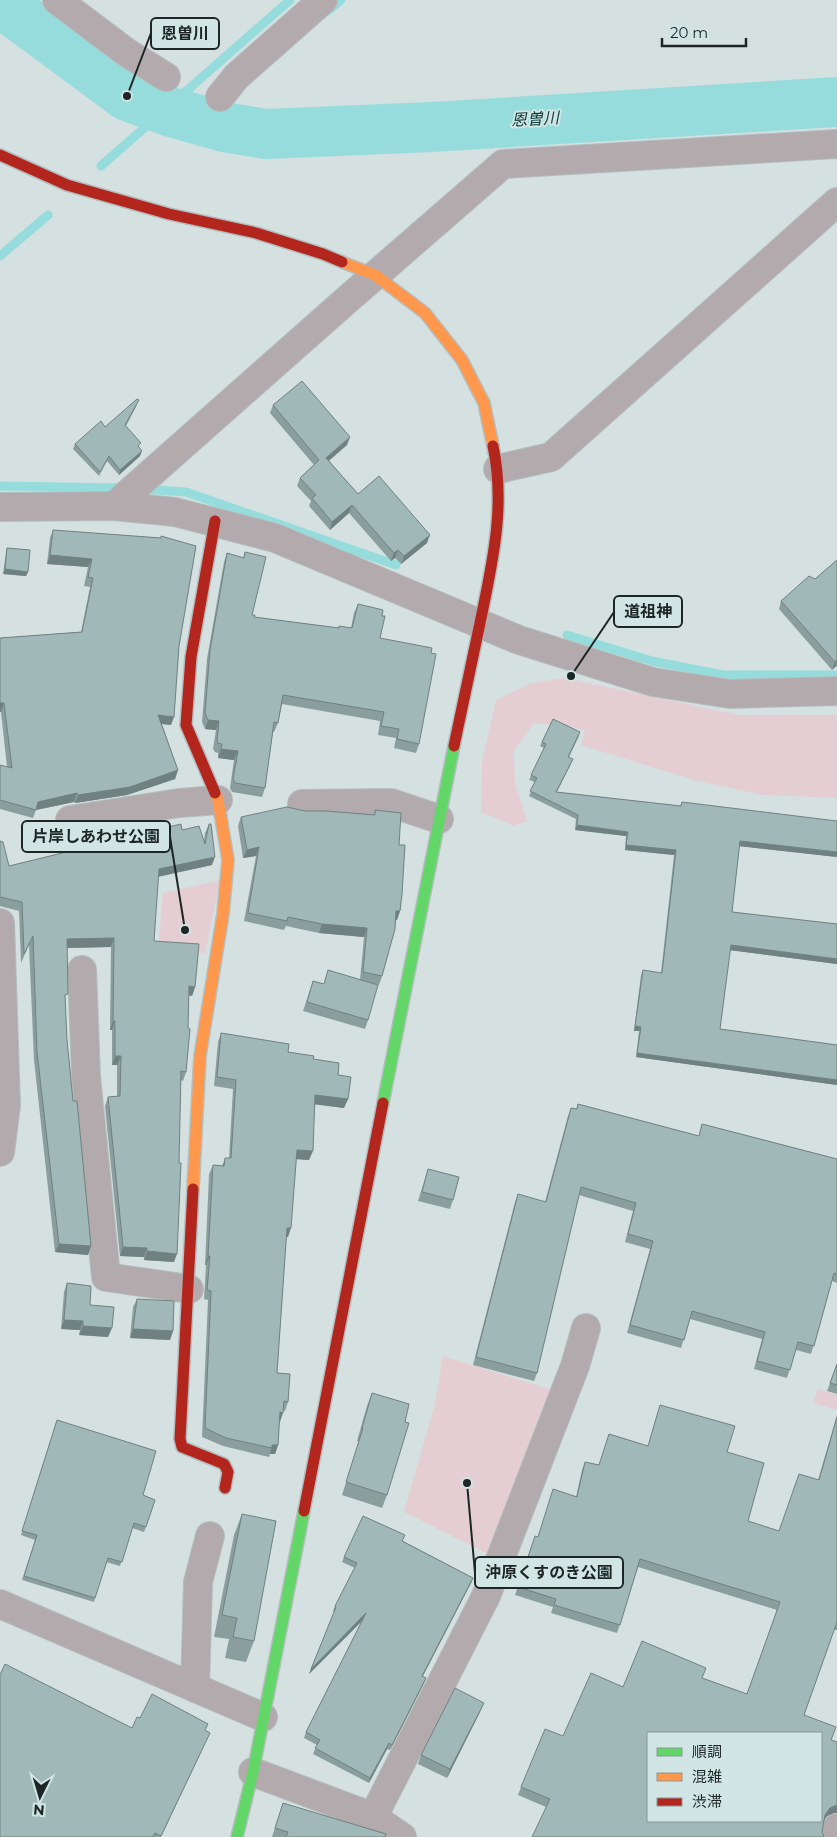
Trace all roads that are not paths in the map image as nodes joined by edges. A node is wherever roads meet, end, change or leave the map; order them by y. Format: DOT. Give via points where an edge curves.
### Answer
graph roads {
  1 [pos="57,0"];
  2 [pos="323,0"];
  3 [pos="166,77"];
  4 [pos="220,97"];
  5 [pos="837,144"];
  6 [pos="0,155"];
  7 [pos="837,202"];
  8 [pos="376,274"];
  9 [pos="498,469"];
  10 [pos="129,493"];
  11 [pos="0,507"];
  12 [pos="215,522"];
  13 [pos="480,624"];
  14 [pos="837,691"];
  15 [pos="218,800"];
  16 [pos="302,804"];
  17 [pos="439,819"];
  18 [pos="70,820"];
  19 [pos="0,923"];
  20 [pos="82,970"];
  21 [pos="0,1152"];
  22 [pos="189,1289"];
  23 [pos="586,1328"];
  24 [pos="225,1488"];
  25 [pos="210,1536"];
  26 [pos="0,1604"];
  27 [pos="195,1688"];
  28 [pos="263,1717"];
  29 [pos="253,1772"];
  30 [pos="373,1817"];
  31 [pos="837,1828"];
  32 [pos="237,1837"];
  33 [pos="402,1837"];
  34 [pos="834,1837"];
  1 -- 3 [label="street" via="126,52"];
  2 -- 4 [label="street" via="236,76"];
  5 -- 8 [label="street" via="503,164"];
  6 -- 8 [label="street" via="67,185 170,214 256,233"];
  7 -- 9 [label="street" via="551,457"];
  8 -- 9 [label="street" via="425,313 462,360 484,403"];
  8 -- 10 [label="street"];
  9 -- 13 [label="street" via="498,525"];
  10 -- 11 [label="street"];
  10 -- 12 [label="street" via="174,512"];
  12 -- 13 [label="street" via="275,538"];
  12 -- 15 [label="street" via="191,657 186,725"];
  13 -- 14 [label="street" via="560,654 653,682 730,694"];
  13 -- 17 [label="street"];
  15 -- 18 [label="street"];
  15 -- 22 [label="street" via="228,860 223,914 200,1056"];
  16 -- 17 [label="street" via="391,803"];
  17 -- 28 [label="street"];
  19 -- 21 [label="street" via="6,1105"];
  20 -- 22 [label="street" via="86,1076 106,1277"];
  22 -- 24 [label="street" via="180,1439 182,1447 224,1464 228,1472"];
  23 -- 30 [label="street" via="575,1366 486,1596"];
  25 -- 27 [label="street" via="198,1582"];
  26 -- 27 [label="street"];
  27 -- 28 [label="street"];
  28 -- 29 [label="street"];
  29 -- 30 [label="street"];
  29 -- 32 [label="street"];
  30 -- 33 [label="street"];
  31 -- 34 [label="street"];
}
